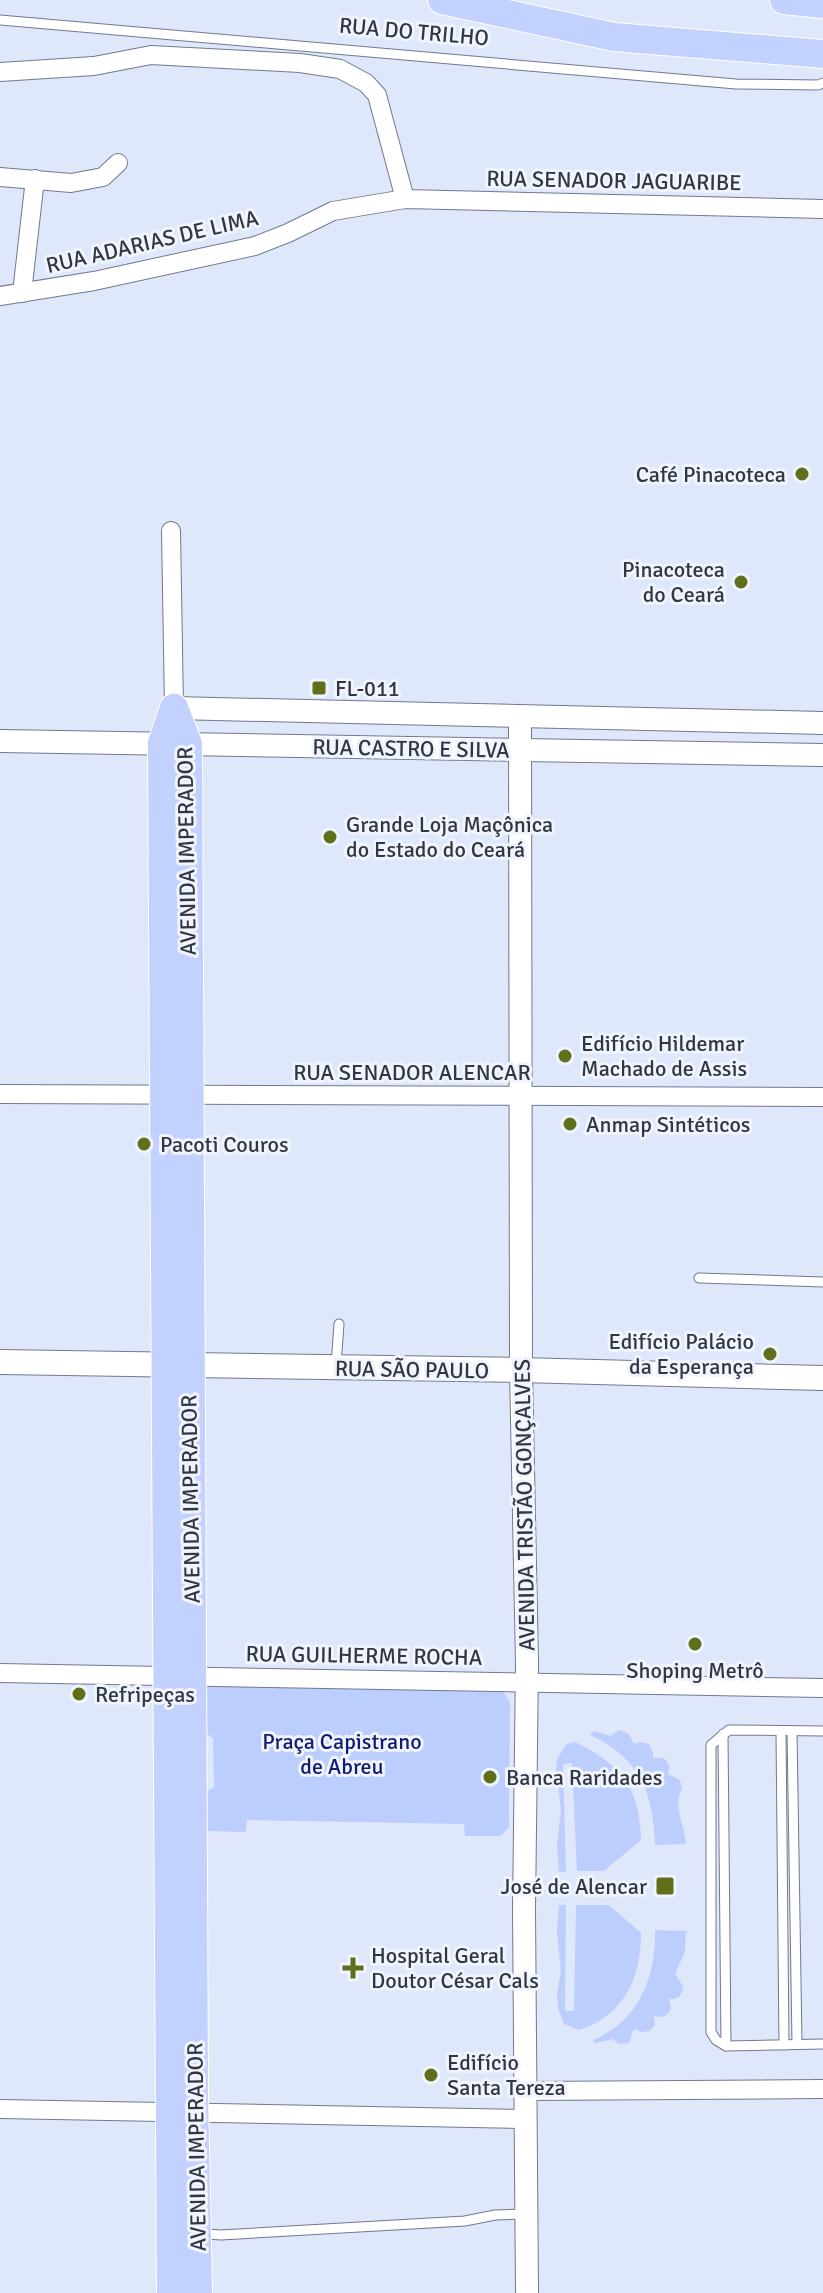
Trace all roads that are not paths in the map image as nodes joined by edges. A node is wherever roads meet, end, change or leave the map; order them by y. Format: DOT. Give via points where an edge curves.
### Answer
graph roads {
  1 [pos="442,0"];
  2 [pos="784,0"];
  3 [pos="823,4"];
  4 [pos="0,20"];
  5 [pos="823,54"];
  6 [pos="0,72"];
  7 [pos="823,83"];
  8 [pos="118,163"];
  9 [pos="0,177"];
  10 [pos="35,179"];
  11 [pos="405,199"];
  12 [pos="823,209"];
  13 [pos="22,293"];
  14 [pos="0,296"];
  15 [pos="171,531"];
  16 [pos="174,708"];
  17 [pos="520,717"];
  18 [pos="823,723"];
  19 [pos="0,741"];
  20 [pos="175,744"];
  21 [pos="520,750"];
  22 [pos="823,755"];
  23 [pos="0,1094"];
  24 [pos="177,1095"];
  25 [pos="520,1096"];
  26 [pos="823,1097"];
  27 [pos="699,1278"];
  28 [pos="823,1282"];
  29 [pos="339,1324"];
  30 [pos="0,1362"];
  31 [pos="178,1364"];
  32 [pos="336,1368"];
  33 [pos="521,1370"];
  34 [pos="823,1378"];
  35 [pos="0,1673"];
  36 [pos="180,1677"];
  37 [pos="527,1682"];
  38 [pos="823,1688"];
  39 [pos="786,1731"];
  40 [pos="823,1731"];
  41 [pos="723,1734"];
  42 [pos="797,2044"];
  43 [pos="823,2044"];
  44 [pos="784,2045"];
  45 [pos="726,2046"];
  46 [pos="823,2089"];
  47 [pos="526,2091"];
  48 [pos="0,2109"];
  49 [pos="182,2112"];
  50 [pos="526,2119"];
  51 [pos="527,2214"];
  52 [pos="198,2228"];
  53 [pos="171,2293"];
  54 [pos="198,2293"];
  55 [pos="527,2293"];
  1 -- 5 [label="main road" via="614,37"];
  2 -- 3 [label="main road"];
  4 -- 7 [label="lane, RUA DO TRILHO" via="736,84"];
  6 -- 11 [label="street, RUA DO TRILHO" via="94,66 151,55 340,69 377,95"];
  8 -- 10 [label="street" via="103,177 89,180"];
  9 -- 10 [label="street"];
  10 -- 13 [label="street"];
  11 -- 12 [label="street, RUA SENADOR JAGUARIBE"];
  11 -- 13 [label="street, RUA ADARIAS DE LIMA" via="333,211 255,246"];
  13 -- 14 [label="street, RUA ADARIAS DE LIMA"];
  15 -- 16 [label="street, AVENIDA IMPERADOR"];
  16 -- 17 [label="street, RUA CASTRO E SILVA"];
  16 -- 20 [label="main road, AVENIDA IMPERADOR"];
  17 -- 18 [label="street, RUA CASTRO E SILVA"];
  17 -- 21 [label="street, AVENIDA TRISTÃO GONÇALVES"];
  19 -- 20 [label="street, RUA CASTRO E SILVA"];
  20 -- 21 [label="street, RUA CASTRO E SILVA"];
  20 -- 24 [label="main road, AVENIDA IMPERADOR"];
  21 -- 22 [label="street, RUA CASTRO E SILVA"];
  21 -- 25 [label="street, AVENIDA TRISTÃO GONÇALVES"];
  23 -- 24 [label="street, RUA SENADOR ALENCAR"];
  24 -- 25 [label="street, RUA SENADOR ALENCAR"];
  24 -- 31 [label="main road, AVENIDA IMPERADOR"];
  25 -- 26 [label="street, RUA SENADOR ALENCAR"];
  25 -- 33 [label="street, AVENIDA TRISTÃO GONÇALVES"];
  27 -- 28 [label="lane"];
  29 -- 32 [label="lane"];
  30 -- 31 [label="main road, RUA SÃO PAULO"];
  31 -- 32 [label="main road, RUA SÃO PAULO"];
  31 -- 36 [label="main road, AVENIDA IMPERADOR"];
  32 -- 33 [label="main road, RUA SÃO PAULO"];
  33 -- 34 [label="main road, RUA SÃO PAULO"];
  33 -- 37 [label="street, AVENIDA TRISTÃO GONÇALVES"];
  35 -- 36 [label="street, RUA GUILHERME ROCHA"];
  36 -- 37 [label="street, RUA GUILHERME ROCHA"];
  36 -- 49 [label="main road, AVENIDA IMPERADOR"];
  37 -- 38 [label="street, RUA GUILHERME ROCHA"];
  37 -- 47 [label="street, AVENIDA TRISTÃO GONÇALVES"];
  39 -- 40 [label="lane"];
  39 -- 41 [label="lane"];
  39 -- 42 [label="lane"];
  39 -- 44 [label="lane"];
  41 -- 45 [label="lane"];
  41 -- 45 [label="lane" via="711,1745 711,2032"];
  42 -- 43 [label="lane"];
  42 -- 44 [label="lane"];
  44 -- 45 [label="lane"];
  46 -- 47 [label="street"];
  47 -- 50 [label="street, AVENIDA TRISTÃO GONÇALVES"];
  48 -- 49 [label="street"];
  49 -- 50 [label="street"];
  49 -- 52 [label="main road, AVENIDA IMPERADOR"];
  49 -- 53 [label="main road, AVENIDA IMPERADOR"];
  50 -- 51 [label="street, AVENIDA TRISTÃO GONÇALVES"];
  51 -- 52 [label="lane" via="221,2235"];
  51 -- 55 [label="street, AVENIDA TRISTÃO GONÇALVES"];
  52 -- 54 [label="main road, AVENIDA IMPERADOR"];
}
